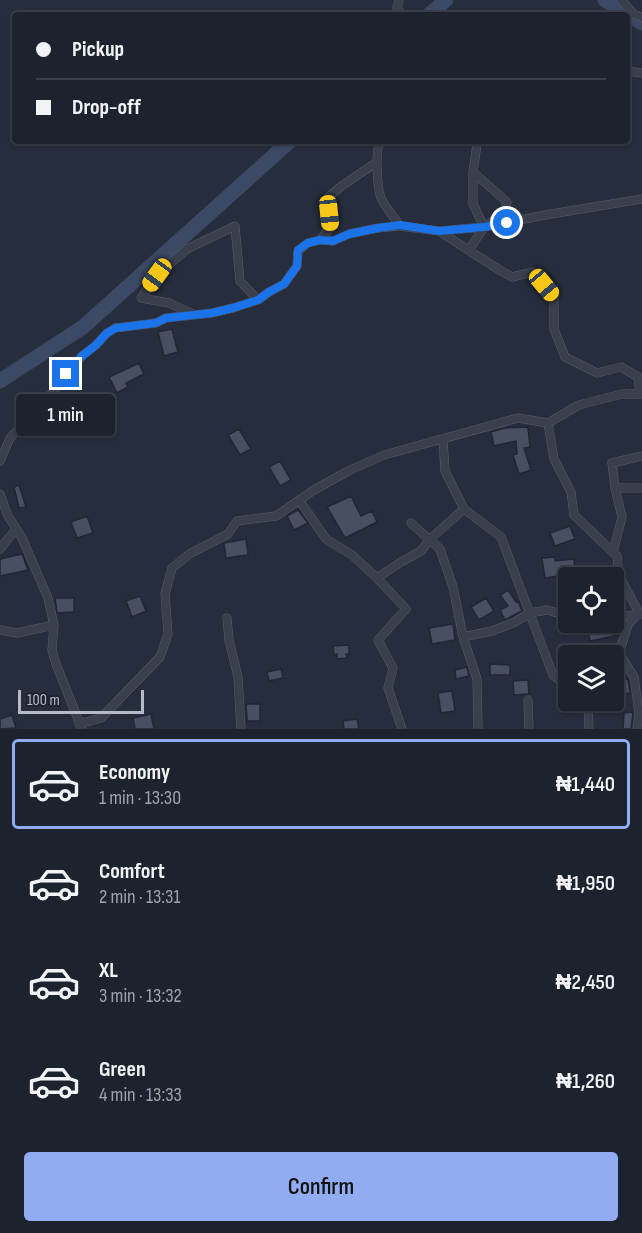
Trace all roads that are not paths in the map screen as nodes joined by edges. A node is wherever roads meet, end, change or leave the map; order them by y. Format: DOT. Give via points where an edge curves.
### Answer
graph roads {
  1 [pos="621,0"];
  2 [pos="642,17"];
  3 [pos="378,144"];
  4 [pos="477,144"];
  5 [pos="377,162"];
  6 [pos="473,172"];
  7 [pos="642,199"];
  8 [pos="400,225"];
  9 [pos="484,227"];
  10 [pos="439,231"];
  11 [pos="320,240"];
  12 [pos="469,250"];
  13 [pos="258,300"];
  14 [pos="195,315"];
  15 [pos="641,394"];
  16 [pos="548,423"];
  17 [pos="443,438"];
  18 [pos="642,456"];
  19 [pos="0,461"];
  20 [pos="615,488"];
  21 [pos="642,488"];
  22 [pos="0,494"];
  23 [pos="299,500"];
  24 [pos="464,509"];
  25 [pos="411,523"];
  26 [pos="16,529"];
  27 [pos="430,539"];
  28 [pos="0,549"];
  29 [pos="613,552"];
  30 [pos="378,578"];
  31 [pos="530,613"];
  32 [pos="558,613"];
  33 [pos="639,615"];
  34 [pos="624,616"];
  35 [pos="227,618"];
  36 [pos="54,625"];
  37 [pos="0,630"];
  38 [pos="463,637"];
  39 [pos="620,645"];
  40 [pos="624,666"];
  41 [pos="558,678"];
  42 [pos="528,700"];
  43 [pos="588,711"];
  44 [pos="81,726"];
  45 [pos="241,729"];
  46 [pos="402,729"];
  47 [pos="478,729"];
  48 [pos="529,729"];
  49 [pos="589,729"];
  50 [pos="637,729"];
  1 -- 2 [label="street"];
  3 -- 5 [label="street"];
  4 -- 6 [label="street"];
  5 -- 8 [label="street" via="381,197"];
  5 -- 11 [label="street" via="327,198 330,228"];
  6 -- 9 [label="street" via="473,204"];
  6 -- 9 [label="street" via="507,202 504,214"];
  7 -- 9 [label="street"];
  8 -- 10 [label="street"];
  8 -- 11 [label="street" via="349,234 333,241"];
  9 -- 10 [label="street"];
  9 -- 12 [label="street"];
  10 -- 12 [label="street"];
  11 -- 13 [label="street" via="298,250 297,266 284,284"];
  12 -- 15 [label="street" via="512,277 534,273 554,297 554,329 566,357 597,373 621,367 638,377"];
  13 -- 14 [label="street"];
  13 -- 14 [label="street" via="240,281 235,226 187,249 157,275 141,298 169,303"];
  14 -- 19 [label="street" via="116,328 107,333 10,438"];
  15 -- 16 [label="street" via="622,394 579,405"];
  16 -- 17 [label="street" via="518,418"];
  16 -- 29 [label="street" via="554,459 571,492 574,515"];
  17 -- 23 [label="street" via="384,455"];
  17 -- 24 [label="street" via="445,471"];
  18 -- 20 [label="street" via="612,463"];
  20 -- 21 [label="street"];
  20 -- 29 [label="street" via="622,517"];
  22 -- 26 [label="street"];
  23 -- 30 [label="street" via="326,539"];
  23 -- 44 [label="street" via="276,516 237,521 228,534 172,568 165,594 168,634 160,657 101,718"];
  24 -- 27 [label="street"];
  24 -- 31 [label="street" via="501,537"];
  25 -- 27 [label="street"];
  26 -- 28 [label="street"];
  26 -- 36 [label="street" via="48,598"];
  27 -- 30 [label="street" via="421,550"];
  27 -- 38 [label="street" via="444,558"];
  29 -- 33 [label="street"];
  30 -- 46 [label="street" via="406,609 378,640 393,668 388,688"];
  31 -- 32 [label="street" via="547,610"];
  31 -- 38 [label="street" via="492,631"];
  31 -- 41 [label="street" via="553,675"];
  33 -- 34 [label="street"];
  33 -- 39 [label="street" via="628,625"];
  35 -- 45 [label="street" via="238,677"];
  36 -- 37 [label="street" via="18,633"];
  36 -- 44 [label="street" via="52,650"];
  38 -- 47 [label="street" via="477,679"];
  40 -- 50 [label="street" via="634,678"];
  42 -- 48 [label="street"];
  43 -- 49 [label="street"];
}
